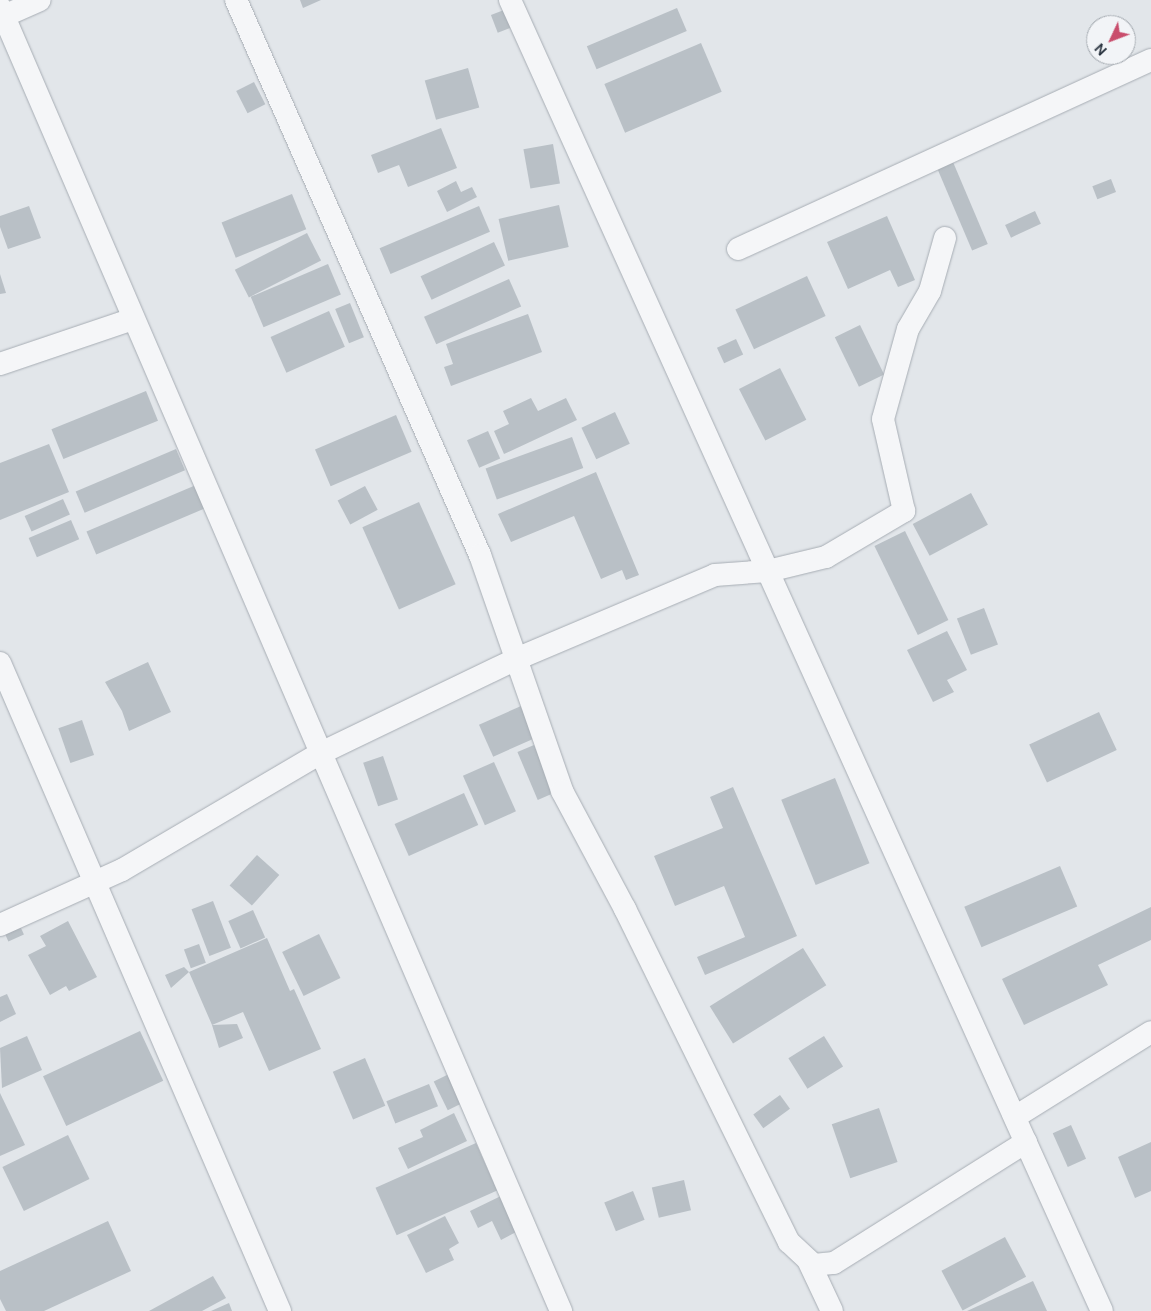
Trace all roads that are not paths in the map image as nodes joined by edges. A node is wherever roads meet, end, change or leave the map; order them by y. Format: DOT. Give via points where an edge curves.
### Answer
graph roads {
  1 [pos="40,0"];
  2 [pos="236,0"];
  3 [pos="510,0"];
  4 [pos="2,12"];
  5 [pos="1151,60"];
  6 [pos="945,238"];
  7 [pos="738,249"];
  8 [pos="133,319"];
  9 [pos="0,364"];
  10 [pos="768,571"];
  11 [pos="514,660"];
  12 [pos="0,663"];
  13 [pos="319,754"];
  14 [pos="95,883"];
  15 [pos="0,925"];
  16 [pos="1151,1032"];
  17 [pos="1015,1117"];
  18 [pos="1026,1142"];
  19 [pos="808,1260"];
  20 [pos="280,1311"];
  21 [pos="561,1311"];
  22 [pos="832,1311"];
  23 [pos="1102,1311"];
  1 -- 4 [label="street"];
  2 -- 11 [label="street" via="480,555"];
  3 -- 10 [label="street"];
  4 -- 8 [label="street"];
  5 -- 7 [label="street"];
  6 -- 10 [label="street" via="930,291 908,329 883,419 904,511 826,557"];
  8 -- 9 [label="street"];
  8 -- 13 [label="street"];
  10 -- 11 [label="street" via="715,575"];
  10 -- 17 [label="street"];
  11 -- 13 [label="street"];
  11 -- 19 [label="street" via="562,791 790,1242"];
  12 -- 14 [label="street"];
  13 -- 14 [label="street"];
  13 -- 21 [label="street"];
  14 -- 15 [label="street"];
  14 -- 20 [label="street"];
  16 -- 17 [label="street"];
  17 -- 18 [label="street"];
  18 -- 19 [label="street" via="834,1263 814,1265"];
  18 -- 23 [label="street"];
  19 -- 22 [label="street"];
}
